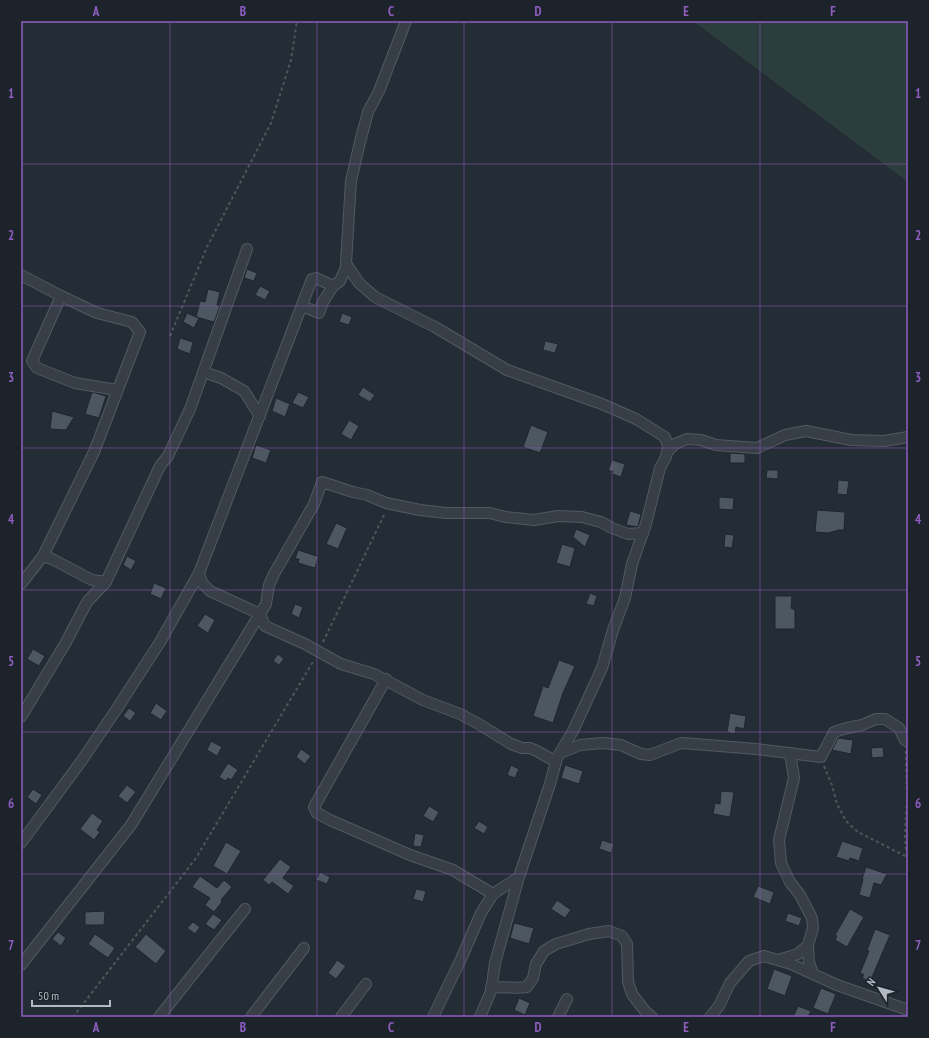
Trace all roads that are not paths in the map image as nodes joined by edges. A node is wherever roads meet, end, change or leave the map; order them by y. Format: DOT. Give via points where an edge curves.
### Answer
graph roads {
  1 [pos="406,21"];
  2 [pos="247,249"];
  3 [pos="347,265"];
  4 [pos="21,275"];
  5 [pos="333,286"];
  6 [pos="61,296"];
  7 [pos="302,306"];
  8 [pos="203,372"];
  9 [pos="117,390"];
  10 [pos="260,416"];
  11 [pos="908,437"];
  12 [pos="667,452"];
  13 [pos="642,533"];
  14 [pos="43,556"];
  15 [pos="199,573"];
  16 [pos="106,582"];
  17 [pos="21,584"];
  18 [pos="260,614"];
  19 [pos="265,626"];
  20 [pos="252,628"];
  21 [pos="386,679"];
  22 [pos="21,717"];
  23 [pos="907,741"];
  24 [pos="790,754"];
  25 [pos="558,757"];
  26 [pos="21,843"];
  27 [pos="519,877"];
  28 [pos="493,894"];
  29 [pos="245,909"];
  30 [pos="808,945"];
  31 [pos="304,948"];
  32 [pos="778,960"];
  33 [pos="21,965"];
  34 [pos="813,974"];
  35 [pos="366,984"];
  36 [pos="491,988"];
  37 [pos="567,998"];
  38 [pos="908,1010"];
  39 [pos="648,1015"];
  40 [pos="160,1017"];
  41 [pos="251,1017"];
  42 [pos="342,1017"];
  43 [pos="433,1017"];
  44 [pos="480,1017"];
  45 [pos="558,1017"];
  46 [pos="710,1017"];
  1 -- 3 [label="street" via="379,91 368,112 360,142 351,181"];
  2 -- 8 [label="street"];
  3 -- 5 [label="street" via="340,281"];
  3 -- 12 [label="street" via="359,283 376,297 435,327 506,370 602,404 636,419 665,437"];
  4 -- 6 [label="street"];
  5 -- 7 [label="street" via="318,313"];
  5 -- 7 [label="street" via="316,278 312,279"];
  6 -- 9 [label="street" via="97,313 132,322 140,332"];
  6 -- 9 [label="street" via="32,361 37,368 75,382"];
  7 -- 10 [label="street"];
  8 -- 10 [label="street" via="222,378 244,391"];
  8 -- 16 [label="street" via="190,409 168,456 160,466"];
  9 -- 14 [label="street" via="94,452"];
  10 -- 15 [label="street"];
  11 -- 12 [label="street" via="884,441 851,440 806,431 785,435 757,448 716,445 687,439 675,444"];
  12 -- 13 [label="street"];
  13 -- 18 [label="street" via="628,534 582,517 558,516 534,520 490,513 446,513 390,504 322,482 314,504 274,574 266,604"];
  13 -- 25 [label="street" via="625,598 602,668"];
  14 -- 16 [label="street" via="92,580"];
  14 -- 17 [label="street"];
  15 -- 18 [label="street" via="202,583 210,591"];
  15 -- 26 [label="street" via="160,642 114,713"];
  16 -- 22 [label="street" via="88,602"];
  18 -- 19 [label="street"];
  18 -- 20 [label="street"];
  19 -- 20 [label="street"];
  19 -- 21 [label="street" via="341,664"];
  20 -- 33 [label="street" via="130,826"];
  21 -- 25 [label="street" via="423,700 477,723 511,744"];
  21 -- 28 [label="street" via="314,807 317,813 330,820 410,855 453,870"];
  23 -- 24 [label="street" via="899,728 885,720 876,719 834,732 821,757"];
  24 -- 25 [label="street" via="725,745 682,744 650,755 640,754 621,745 603,743 580,745"];
  24 -- 30 [label="street" via="794,778 779,840 781,863 812,918 813,928"];
  25 -- 27 [label="street"];
  27 -- 28 [label="street"];
  27 -- 36 [label="street" via="495,963"];
  28 -- 43 [label="street"];
  29 -- 40 [label="street"];
  30 -- 32 [label="street" via="798,954"];
  30 -- 34 [label="street" via="808,962"];
  31 -- 41 [label="street"];
  32 -- 34 [label="street"];
  32 -- 46 [label="street" via="764,956 749,961 730,983 719,1006"];
  34 -- 38 [label="street"];
  35 -- 42 [label="street"];
  36 -- 39 [label="street" via="527,987 544,951 556,944 609,931 622,936 627,944 628,982 632,994"];
  36 -- 44 [label="street"];
  37 -- 45 [label="street"];
}
